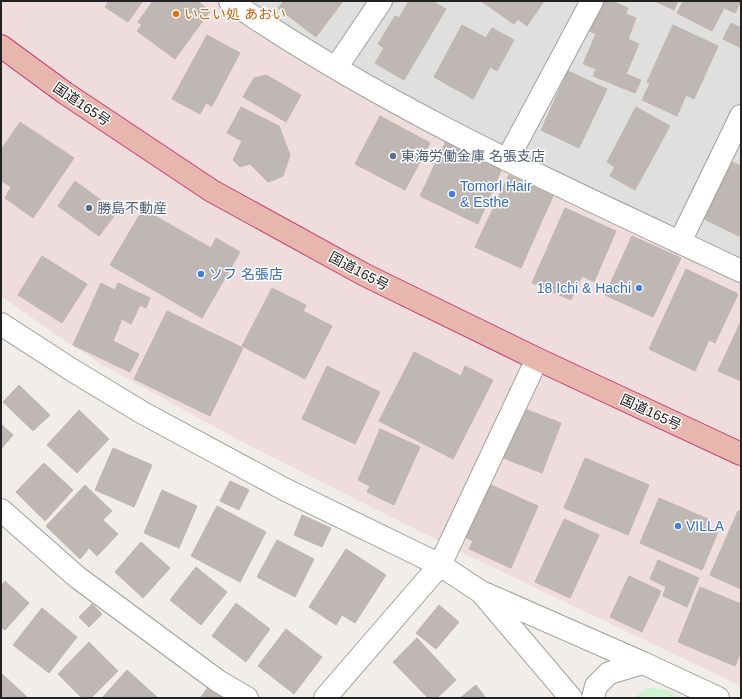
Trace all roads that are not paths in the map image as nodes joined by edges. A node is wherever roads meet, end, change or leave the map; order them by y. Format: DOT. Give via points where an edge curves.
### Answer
graph roads {
  1 [pos="230,1"];
  2 [pos="381,1"];
  3 [pos="592,1"];
  4 [pos="1,46"];
  5 [pos="336,68"];
  6 [pos="741,116"];
  7 [pos="507,160"];
  8 [pos="680,242"];
  9 [pos="741,270"];
  10 [pos="1,324"];
  11 [pos="537,359"];
  12 [pos="741,454"];
  13 [pos="1,510"];
  14 [pos="440,565"];
  15 [pos="481,592"];
  16 [pos="644,663"];
  17 [pos="247,698"];
  18 [pos="325,698"];
  19 [pos="571,698"];
  20 [pos="593,698"];
  21 [pos="718,698"];
  1 -- 5 [label="street"];
  2 -- 5 [label="street"];
  3 -- 7 [label="street"];
  4 -- 11 [label="highway, 国道165号" via="212,191 365,275"];
  5 -- 7 [label="street"];
  6 -- 8 [label="street"];
  7 -- 8 [label="street"];
  8 -- 9 [label="street"];
  10 -- 14 [label="street" via="157,421 284,489"];
  11 -- 12 [label="highway, 国道165号"];
  11 -- 14 [label="street"];
  13 -- 17 [label="street" via="76,577 212,677"];
  14 -- 15 [label="street"];
  14 -- 18 [label="street"];
  15 -- 16 [label="street"];
  15 -- 19 [label="street"];
  16 -- 20 [label="street" via="609,673 596,686"];
  16 -- 21 [label="street"];
}
